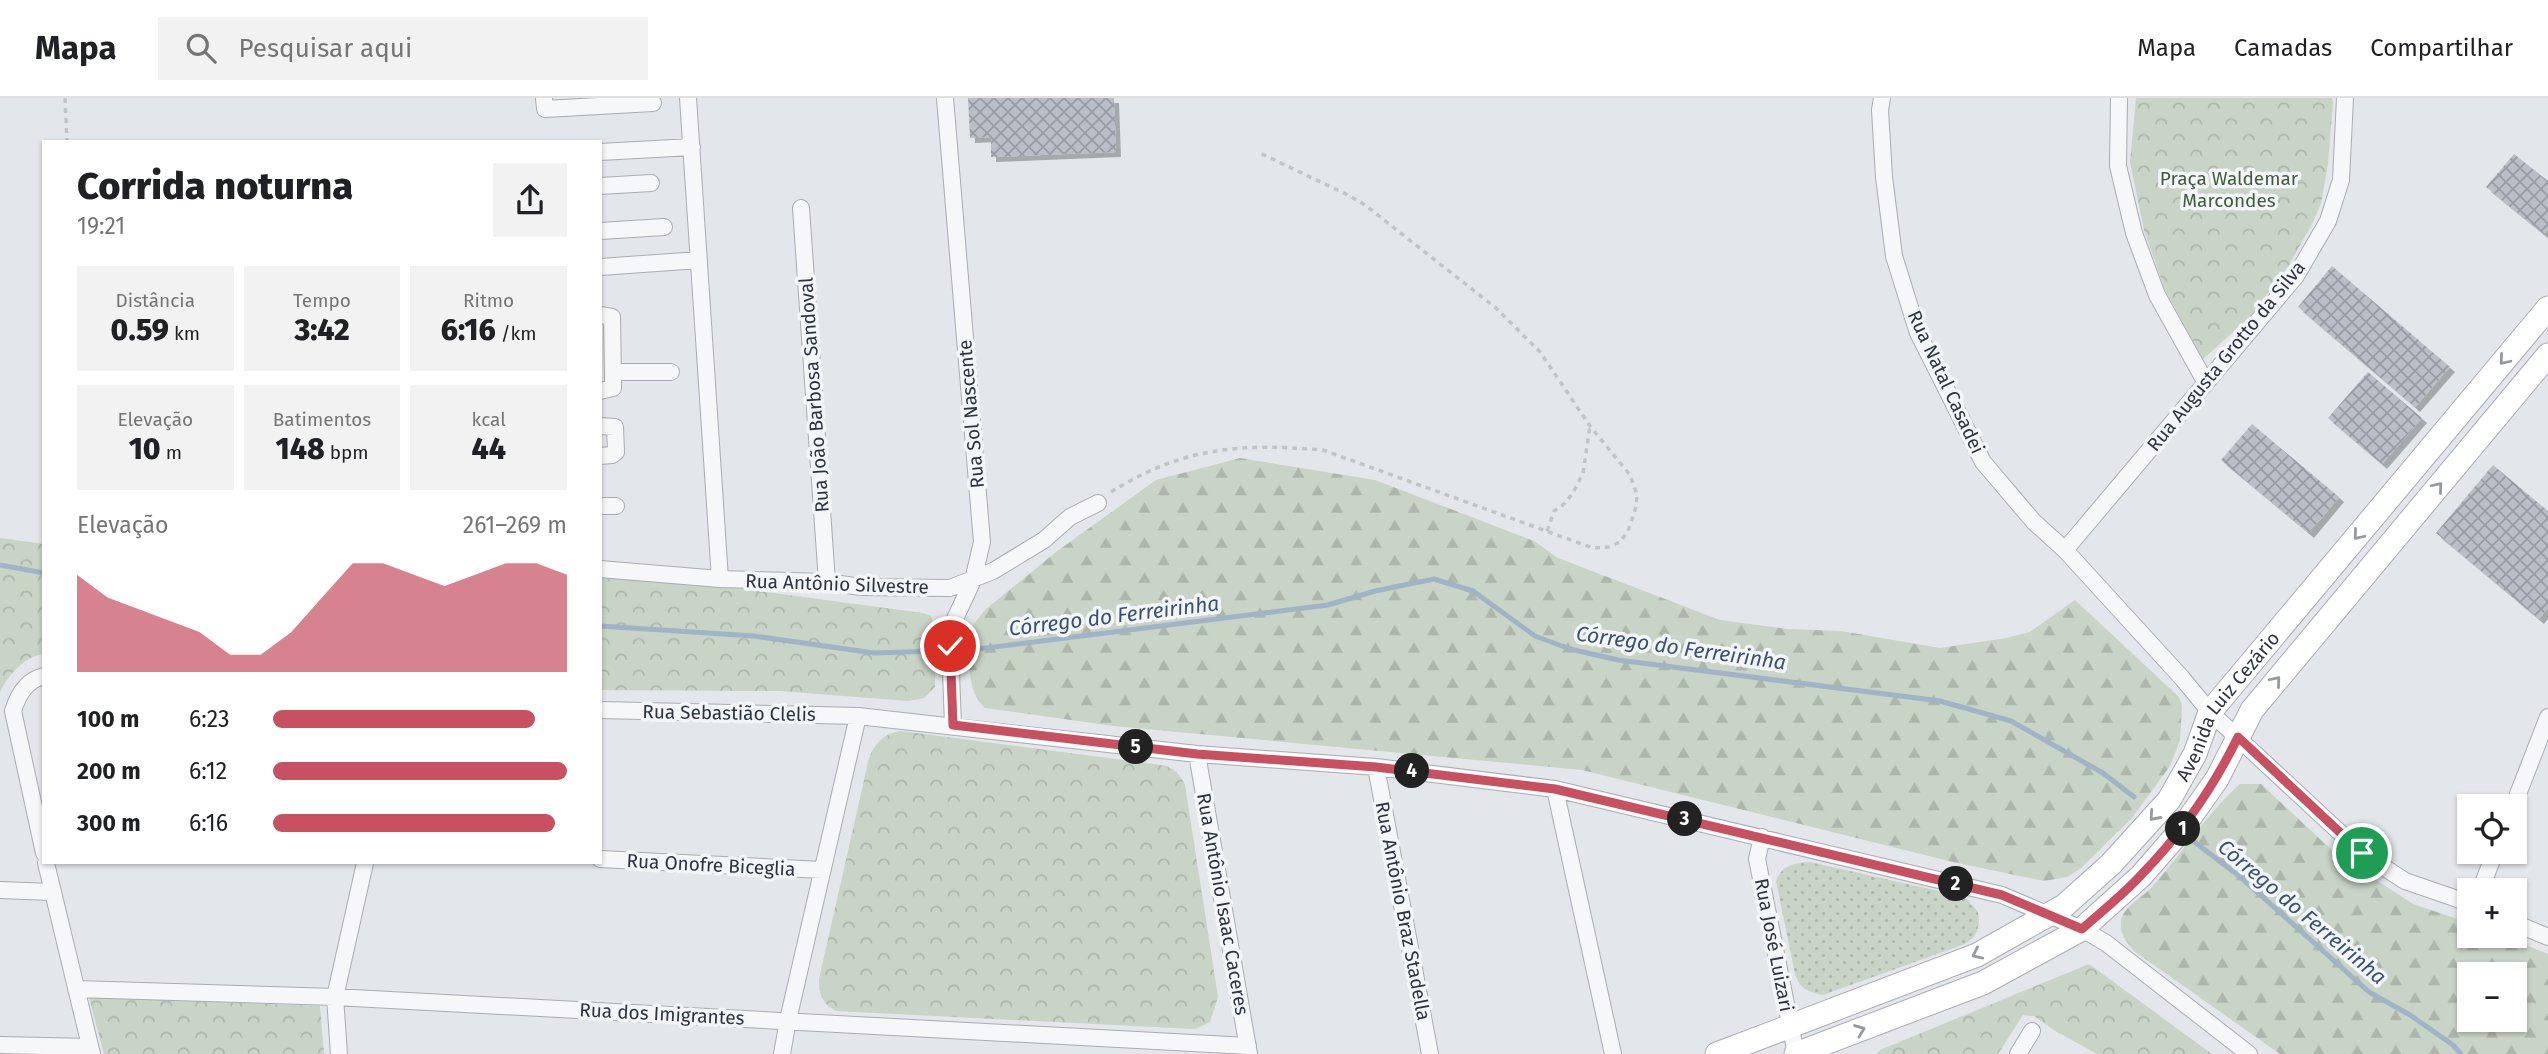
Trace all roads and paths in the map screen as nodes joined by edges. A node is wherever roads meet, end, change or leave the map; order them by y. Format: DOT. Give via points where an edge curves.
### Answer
graph roads {
  1 [pos="65,98"];
  2 [pos="544,98"];
  3 [pos="688,98"];
  4 [pos="945,98"];
  5 [pos="1882,98"];
  6 [pos="2119,98"];
  7 [pos="2345,98"];
  8 [pos="653,103"];
  9 [pos="67,140"];
  10 [pos="692,147"];
  11 [pos="602,152"];
  12 [pos="1260,153"];
  13 [pos="652,183"];
  14 [pos="602,186"];
  15 [pos="801,208"];
  16 [pos="664,227"];
  17 [pos="602,231"];
  18 [pos="699,260"];
  19 [pos="602,267"];
  20 [pos="2548,308"];
  21 [pos="602,315"];
  22 [pos="606,341"];
  23 [pos="2548,355"];
  24 [pos="613,372"];
  25 [pos="671,372"];
  26 [pos="2206,383"];
  27 [pos="602,391"];
  28 [pos="602,426"];
  29 [pos="1590,426"];
  30 [pos="602,456"];
  31 [pos="1098,503"];
  32 [pos="1547,531"];
  33 [pos="2065,550"];
  34 [pos="602,569"];
  35 [pos="720,579"];
  36 [pos="973,580"];
  37 [pos="827,582"];
  38 [pos="42,676"];
  39 [pos="602,709"];
  40 [pos="2210,712"];
  41 [pos="858,716"];
  42 [pos="2548,717"];
  43 [pos="953,725"];
  44 [pos="0,737"];
  45 [pos="2238,737"];
  46 [pos="17,738"];
  47 [pos="1197,754"];
  48 [pos="1376,767"];
  49 [pos="1555,789"];
  50 [pos="2518,794"];
  51 [pos="42,830"];
  52 [pos="1762,837"];
  53 [pos="602,859"];
  54 [pos="46,864"];
  55 [pos="365,864"];
  56 [pos="822,870"];
  57 [pos="0,890"];
  58 [pos="51,892"];
  59 [pos="2457,899"];
  60 [pos="2049,915"];
  61 [pos="2527,928"];
  62 [pos="2082,929"];
  63 [pos="2548,937"];
  64 [pos="76,989"];
  65 [pos="335,997"];
  66 [pos="788,1020"];
  67 [pos="1791,1027"];
  68 [pos="2032,1031"];
  69 [pos="1076,1037"];
  70 [pos="0,1045"];
  71 [pos="91,1050"];
  72 [pos="1249,1050"];
  73 [pos="339,1054"];
  74 [pos="782,1054"];
  75 [pos="1078,1054"];
  76 [pos="1430,1054"];
  77 [pos="1612,1054"];
  78 [pos="1717,1054"];
  79 [pos="1796,1054"];
  80 [pos="2018,1054"];
  81 [pos="2249,1054"];
  1 -- 9 [label="path"];
  2 -- 8 [label="street" via="545,109"];
  3 -- 10 [label="street"];
  4 -- 36 [label="street, Rua Sol Nascente" via="982,542"];
  5 -- 33 [label="street, Rua Natal Casadei" via="1884,177 1894,256 1918,333 1983,462 2034,522"];
  6 -- 26 [label="street" via="2118,166 2134,233 2157,295"];
  7 -- 26 [label="street, Rua Augusta Grotto da Silva" via="2341,180 2329,221 2296,276"];
  10 -- 11 [label="street"];
  10 -- 18 [label="street"];
  12 -- 29 [label="path" via="1356,200 1496,308 1540,352"];
  13 -- 14 [label="street"];
  15 -- 37 [label="street, Rua João Barbosa Sandoval"];
  16 -- 17 [label="street"];
  18 -- 19 [label="street"];
  18 -- 35 [label="street"];
  20 -- 40 [label="street, Avenida Luiz Cezário, one-way"];
  21 -- 22 [label="street" via="612,315"];
  22 -- 24 [label="street"];
  45 -- 23 [label="street, Avenida Luiz Cezário, one-way" via="2252,710"];
  24 -- 25 [label="street"];
  24 -- 27 [label="street" via="613,388"];
  26 -- 33 [label="street, Rua Augusta Grotto da Silva"];
  28 -- 30 [label="street" via="615,427 616,452"];
  29 -- 32 [label="path" via="1579,483 1554,511"];
  29 -- 32 [label="path" via="1634,483 1636,507 1628,531 1609,547 1593,548"];
  31 -- 32 [label="path" via="1173,460 1235,448 1279,446 1323,450"];
  31 -- 36 [label="street, Rua Antônio Silvestre"];
  33 -- 40 [label="street, Rua Natal Casadei"];
  34 -- 35 [label="street, Rua Antônio Silvestre"];
  35 -- 37 [label="street, Rua Antônio Silvestre"];
  36 -- 37 [label="street, Rua Antônio Silvestre" via="950,588 914,589"];
  36 -- 43 [label="street, Rua Sol Nascente" via="954,621 950,646"];
  38 -- 46 [label="street" via="20,691 13,710"];
  39 -- 41 [label="street, Rua Sebastião Clelis"];
  40 -- 45 [label="street, Rua Natal Casadei"];
  40 -- 60 [label="street, Avenida Luiz Cezário, one-way" via="2195,754 2169,800 2111,864"];
  41 -- 43 [label="street, Rua Sebastião Clelis"];
  41 -- 56 [label="street"];
  42 -- 50 [label="street"];
  43 -- 47 [label="street, Rua Sebastião Clelis"];
  44 -- 46 [label="street"];
  45 -- 59 [label="street, Rua Natal Casadei" via="2362,853 2405,881"];
  45 -- 62 [label="street, Avenida Luiz Cezário" via="2217,779 2181,830 2141,876"];
  46 -- 51 [label="street"];
  47 -- 48 [label="street, Rua Sebastião Clelis"];
  47 -- 72 [label="street, Rua Antônio Isaac Caceres"];
  48 -- 49 [label="street, Rua Sebastião Clelis"];
  48 -- 76 [label="street, Rua Antônio Braz Stadella"];
  49 -- 52 [label="street, Rua Sebastião Clelis"];
  49 -- 77 [label="street"];
  52 -- 60 [label="street, Rua Sebastião Clelis" via="2002,895"];
  52 -- 67 [label="street, Rua José Luizari" via="1757,859"];
  53 -- 56 [label="street, Rua Onofre Biceglia"];
  54 -- 58 [label="street"];
  55 -- 65 [label="street"];
  56 -- 66 [label="street"];
  57 -- 58 [label="street"];
  58 -- 64 [label="street"];
  60 -- 62 [label="street, Rua Sebastião Clelis"];
  60 -- 67 [label="street, Avenida Luiz Cezário, one-way" via="1977,955"];
  61 -- 63 [label="street"];
  79 -- 62 [label="street, Avenida Luiz Cezário, one-way" via="1983,983"];
  62 -- 81 [label="street, Rua Sebastião Clelis"];
  64 -- 65 [label="street, Rua dos Imigrantes"];
  64 -- 71 [label="street"];
  65 -- 66 [label="street, Rua dos Imigrantes"];
  65 -- 73 [label="street"];
  66 -- 69 [label="street, Rua dos Imigrantes"];
  66 -- 74 [label="street"];
  67 -- 78 [label="street, Avenida Luiz Cezário"];
  67 -- 79 [label="street, Rua José Luizari"];
  68 -- 80 [label="street"];
  69 -- 72 [label="street, Rua dos Imigrantes"];
  69 -- 75 [label="street"];
  70 -- 71 [label="street"];
}
